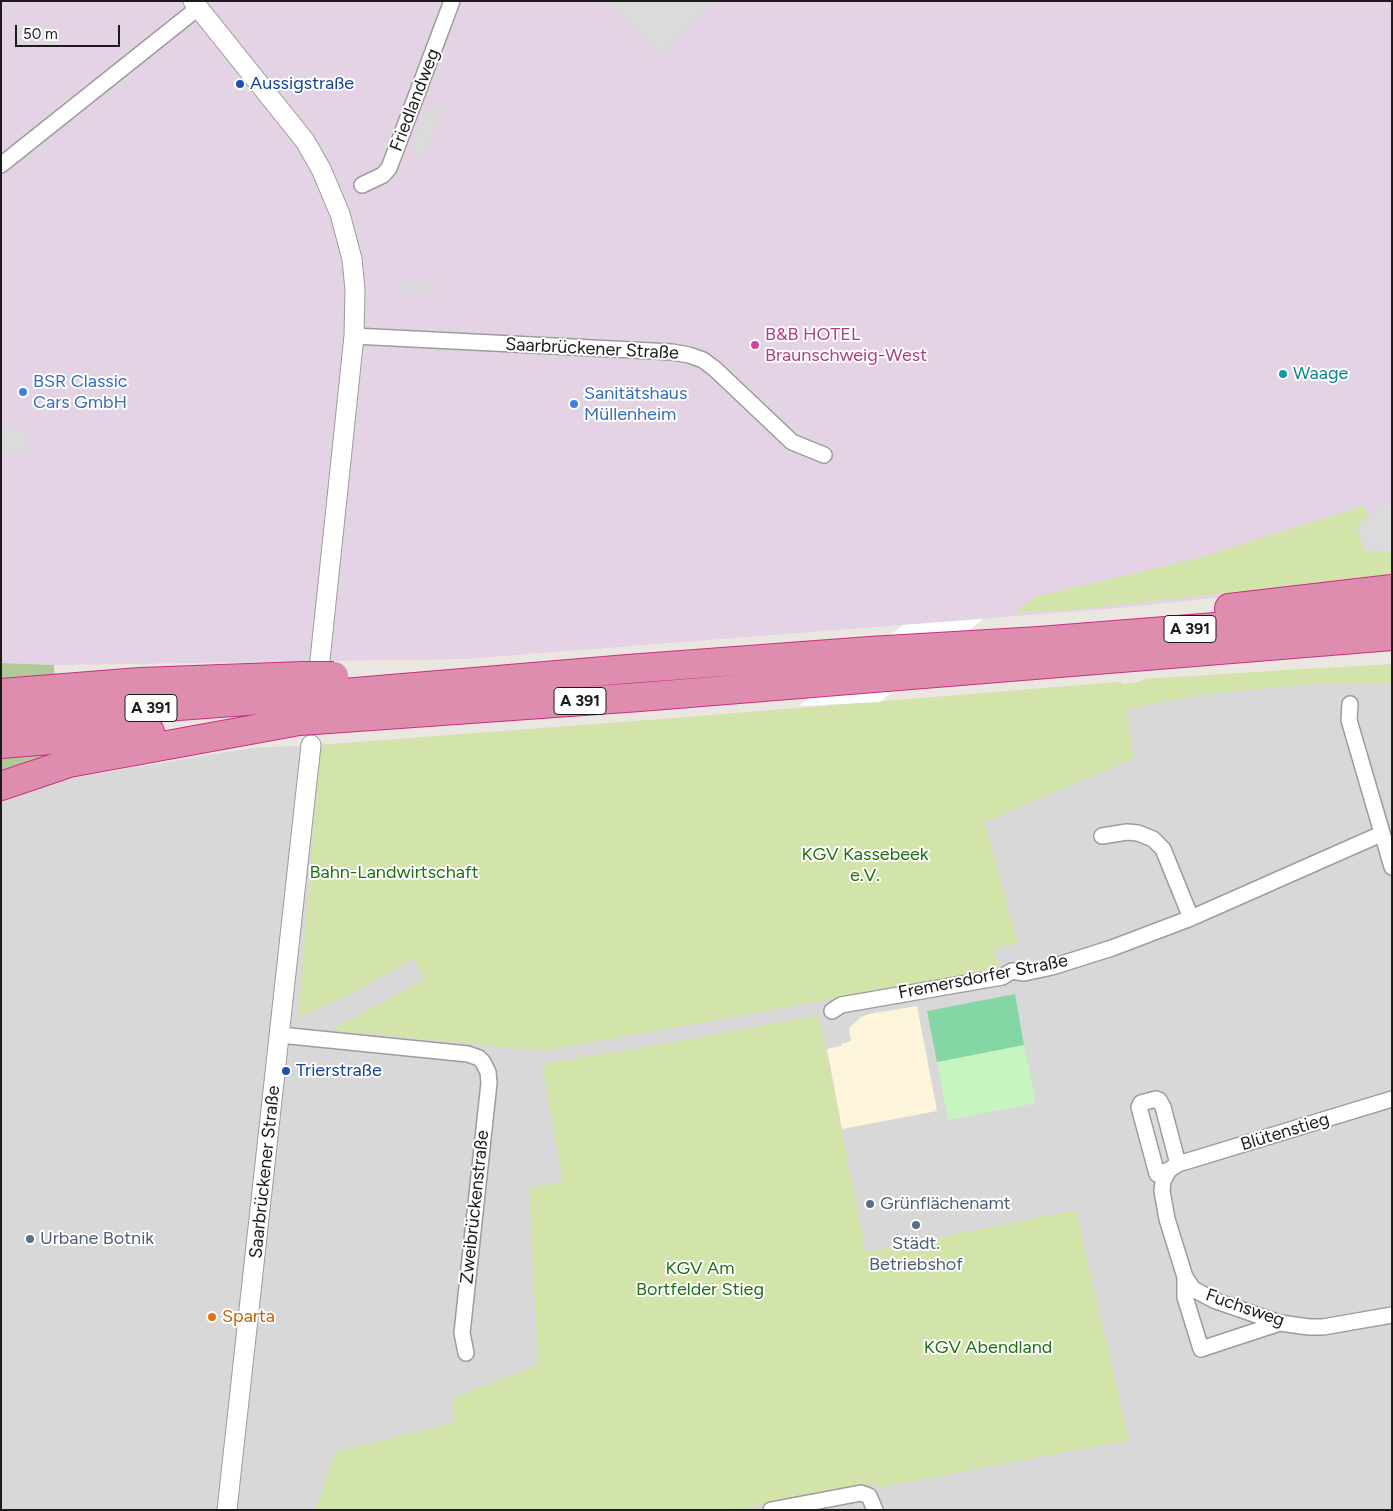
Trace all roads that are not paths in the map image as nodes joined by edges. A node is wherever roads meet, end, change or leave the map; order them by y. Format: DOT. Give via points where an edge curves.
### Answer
graph roads {
  1 [pos="452,1"];
  2 [pos="196,5"];
  3 [pos="1,165"];
  4 [pos="362,185"];
  5 [pos="354,336"];
  6 [pos="824,455"];
  7 [pos="1392,589"];
  8 [pos="1392,613"];
  9 [pos="1392,636"];
  10 [pos="988,643"];
  11 [pos="1298,643"];
  12 [pos="1392,653"];
  13 [pos="1,678"];
  14 [pos="140,682"];
  15 [pos="317,692"];
  16 [pos="1,693"];
  17 [pos="1350,704"];
  18 [pos="1,719"];
  19 [pos="1,744"];
  20 [pos="311,745"];
  21 [pos="1,786"];
  22 [pos="1381,834"];
  23 [pos="1102,836"];
  24 [pos="1392,867"];
  25 [pos="1191,918"];
  26 [pos="832,1011"];
  27 [pos="280,1035"];
  28 [pos="1392,1099"];
  29 [pos="1173,1167"];
  30 [pos="1185,1277"];
  31 [pos="1392,1315"];
  32 [pos="1280,1323"];
  33 [pos="466,1353"];
  34 [pos="227,1510"];
  35 [pos="771,1510"];
  36 [pos="875,1510"];
  1 -- 4 [label="street, Friedlandweg" via="389,168 379,178"];
  2 -- 3 [label="street"];
  2 -- 5 [label="street" via="305,141 321,169 340,214 352,259"];
  5 -- 6 [label="street, Saarbrückener Straße" via="689,355 715,369 792,442"];
  5 -- 15 [label="street"];
  7 -- 10 [label="highway" via="1057,628"];
  8 -- 10 [label="highway, A 391"];
  9 -- 11 [label="highway, A 391"];
  10 -- 15 [label="highway, A 391"];
  11 -- 12 [label="highway"];
  11 -- 15 [label="highway, A 391" via="830,682"];
  13 -- 14 [label="highway"];
  14 -- 15 [label="highway"];
  14 -- 16 [label="highway"];
  15 -- 18 [label="highway, A 391"];
  15 -- 19 [label="highway, A 391"];
  15 -- 21 [label="highway" via="69,763"];
  17 -- 22 [label="street" via="1348,720"];
  20 -- 27 [label="street, Saarbrückener Straße"];
  22 -- 24 [label="street"];
  22 -- 25 [label="street, Fremersdorfer Straße"];
  23 -- 25 [label="street" via="1138,832 1153,839 1163,849"];
  25 -- 26 [label="street, Fremersdorfer Straße" via="1052,967 1024,974 1012,971 1002,977 840,1005"];
  27 -- 33 [label="street, Zweibrückenstraße" via="468,1054 483,1062 488,1072 488,1083 462,1332"];
  27 -- 34 [label="street, Saarbrückener Straße"];
  28 -- 29 [label="street, Blütenstieg"];
  29 -- 30 [label="street, Fuchsweg" via="1163,1181 1162,1192"];
  30 -- 32 [label="street, Fuchsweg" via="1193,1289 1216,1301"];
  30 -- 32 [label="street" via="1185,1297 1201,1349"];
  31 -- 32 [label="street, Fuchsweg" via="1323,1327"];
  35 -- 36 [label="street" via="861,1493 870,1496"];
}
